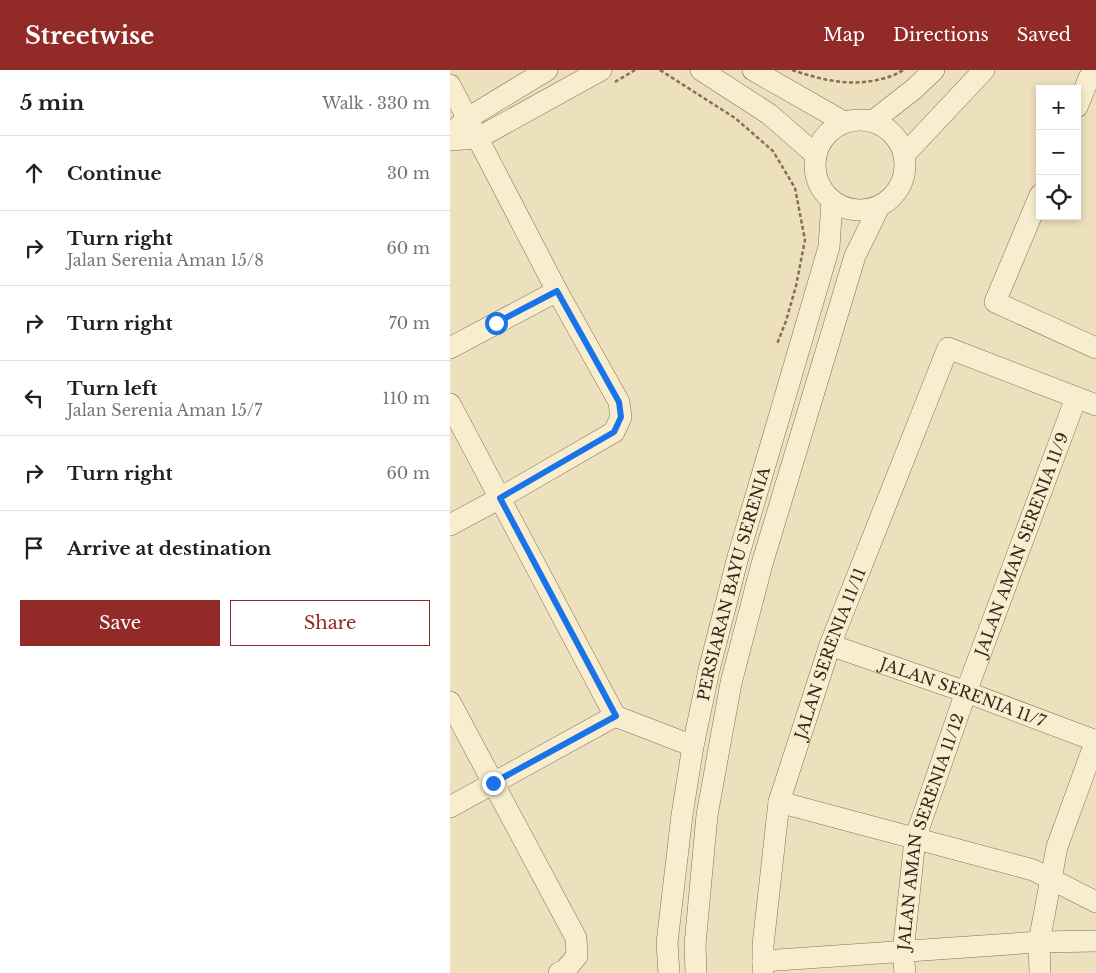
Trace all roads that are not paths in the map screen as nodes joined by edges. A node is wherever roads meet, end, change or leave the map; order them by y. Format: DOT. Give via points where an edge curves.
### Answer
graph roads {
  1 [pos="547,70"];
  2 [pos="601,70"];
  3 [pos="701,70"];
  4 [pos="753,70"];
  5 [pos="934,70"];
  6 [pos="984,70"];
  7 [pos="1096,72"];
  8 [pos="450,86"];
  9 [pos="1081,97"];
  10 [pos="468,118"];
  11 [pos="873,121"];
  12 [pos="844,122"];
  13 [pos="450,136"];
  14 [pos="478,138"];
  15 [pos="450,140"];
  16 [pos="905,154"];
  17 [pos="816,155"];
  18 [pos="832,201"];
  19 [pos="1036,205"];
  20 [pos="879,207"];
  21 [pos="557,291"];
  22 [pos="450,348"];
  23 [pos="1096,348"];
  24 [pos="1086,402"];
  25 [pos="450,404"];
  26 [pos="500,498"];
  27 [pos="450,525"];
  28 [pos="830,645"];
  29 [pos="966,692"];
  30 [pos="450,702"];
  31 [pos="616,716"];
  32 [pos="1096,741"];
  33 [pos="693,746"];
  34 [pos="493,783"];
  35 [pos="779,802"];
  36 [pos="450,807"];
  37 [pos="915,840"];
  38 [pos="1051,879"];
  39 [pos="1096,902"];
  40 [pos="1096,941"];
  41 [pos="1039,942"];
  42 [pos="904,963"];
  43 [pos="763,967"];
  44 [pos="559,973"];
  45 [pos="669,973"];
  46 [pos="696,973"];
  47 [pos="1040,973"];
  1 -- 10 [label="street"];
  2 -- 14 [label="street"];
  3 -- 17 [label="street" via="769,114"];
  4 -- 12 [label="street"];
  5 -- 11 [label="street"];
  6 -- 16 [label="street"];
  7 -- 9 [label="street" via="1089,78"];
  8 -- 10 [label="street"];
  10 -- 13 [label="street"];
  10 -- 14 [label="street"];
  11 -- 12 [label="street" via="858,119"];
  11 -- 16 [label="street" via="898,139"];
  12 -- 17 [label="street" via="831,129"];
  14 -- 15 [label="street"];
  14 -- 21 [label="street"];
  16 -- 20 [label="street" via="906,171 900,188"];
  17 -- 18 [label="street" via="815,170 819,184"];
  18 -- 20 [label="street" via="850,210"];
  18 -- 33 [label="street, PERSIARAN BAYU SERENIA" via="829,247 738,557"];
  19 -- 23 [label="street" via="995,302"];
  20 -- 46 [label="street, PERSIARAN BAYU SERENIA" via="855,256 762,564 732,683 707,815 695,945"];
  21 -- 22 [label="street"];
  21 -- 26 [label="street" via="619,402 621,417 614,432"];
  24 -- 28 [label="street, JALAN SERENIA 11/11" via="948,348"];
  24 -- 29 [label="street, JALAN AMAN SERENIA 11/9"];
  25 -- 26 [label="street"];
  26 -- 27 [label="street"];
  26 -- 31 [label="street"];
  28 -- 29 [label="street, JALAN SERENIA 11/7"];
  28 -- 35 [label="street, JALAN SERENIA 11/11"];
  29 -- 32 [label="street, JALAN SERENIA 11/7"];
  29 -- 37 [label="street, JALAN AMAN SERENIA 11/12"];
  30 -- 34 [label="street"];
  31 -- 33 [label="street"];
  31 -- 34 [label="street"];
  32 -- 38 [label="street" via="1057,847"];
  33 -- 45 [label="street, PERSIARAN BAYU SERENIA" via="667,943"];
  34 -- 36 [label="street"];
  34 -- 44 [label="street" via="576,938 576,956"];
  35 -- 37 [label="street"];
  35 -- 43 [label="street, JALAN SERENIA 11/11"];
  37 -- 38 [label="street" via="1033,870"];
  37 -- 42 [label="street, JALAN AMAN SERENIA 11/12"];
  38 -- 39 [label="street"];
  38 -- 41 [label="street"];
  40 -- 41 [label="street"];
  41 -- 42 [label="street"];
  41 -- 47 [label="street"];
  42 -- 43 [label="street"];
}
